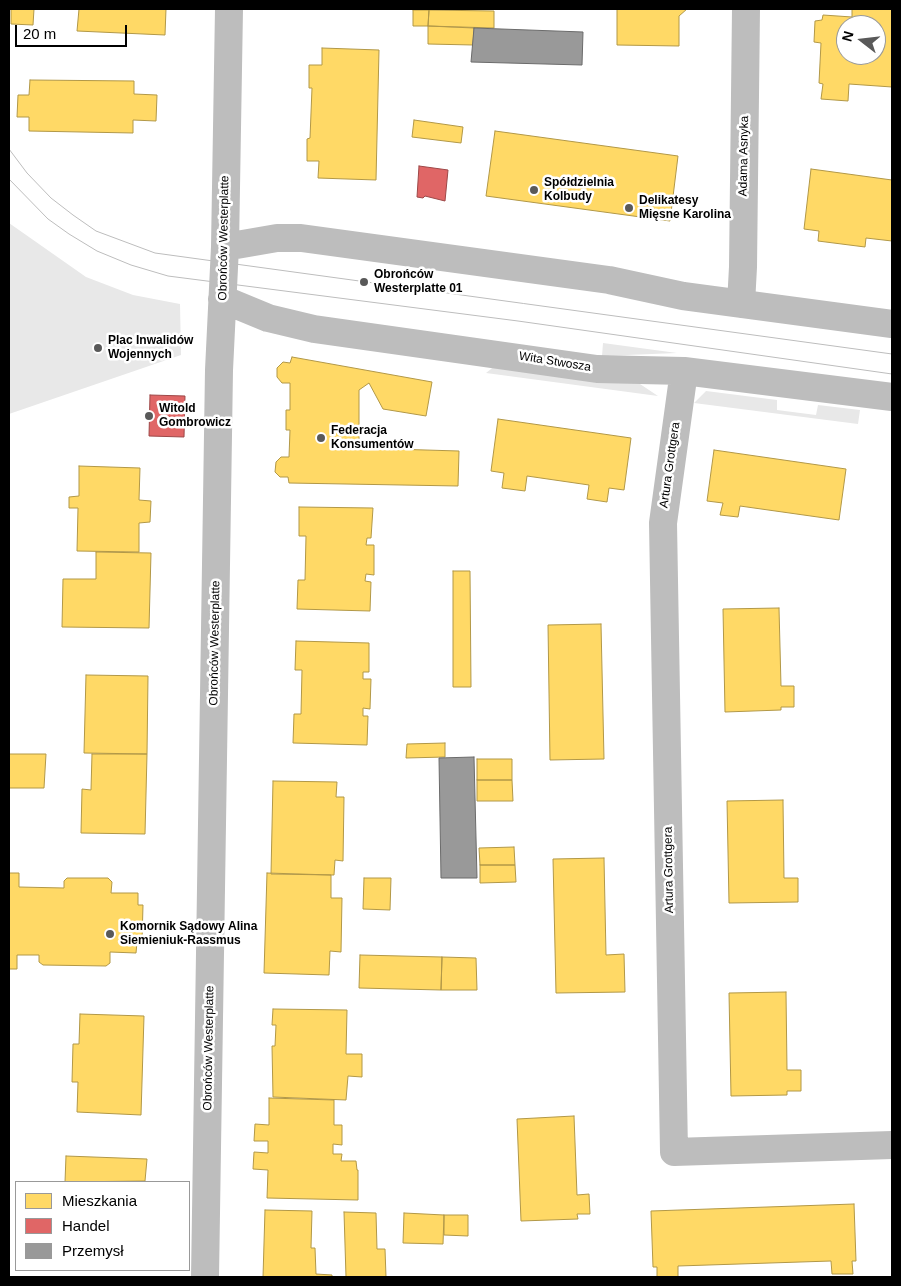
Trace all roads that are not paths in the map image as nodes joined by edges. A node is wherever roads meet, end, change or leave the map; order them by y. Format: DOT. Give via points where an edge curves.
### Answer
graph roads {
  1 [pos="229,9"];
  2 [pos="746,9"];
  3 [pos="225,247"];
  4 [pos="222,299"];
  5 [pos="741,304"];
  6 [pos="892,324"];
  7 [pos="684,371"];
  8 [pos="892,397"];
  9 [pos="892,1145"];
  10 [pos="205,1277"];
  1 -- 3 [label="street, Obrońców Westerplatte"];
  2 -- 5 [label="street, Adama Asnyka"];
  3 -- 4 [label="street, Obrońców Westerplatte"];
  3 -- 5 [label="street" via="277,238 301,238 609,280 683,296"];
  4 -- 7 [label="street, Wita Stwosza" via="268,318 314,329 597,369"];
  4 -- 10 [label="street, Obrońców Westerplatte"];
  5 -- 6 [label="street"];
  7 -- 8 [label="street, Wita Stwosza"];
  7 -- 9 [label="street, Artura Grottgera" via="663,523 674,1152"];
}
